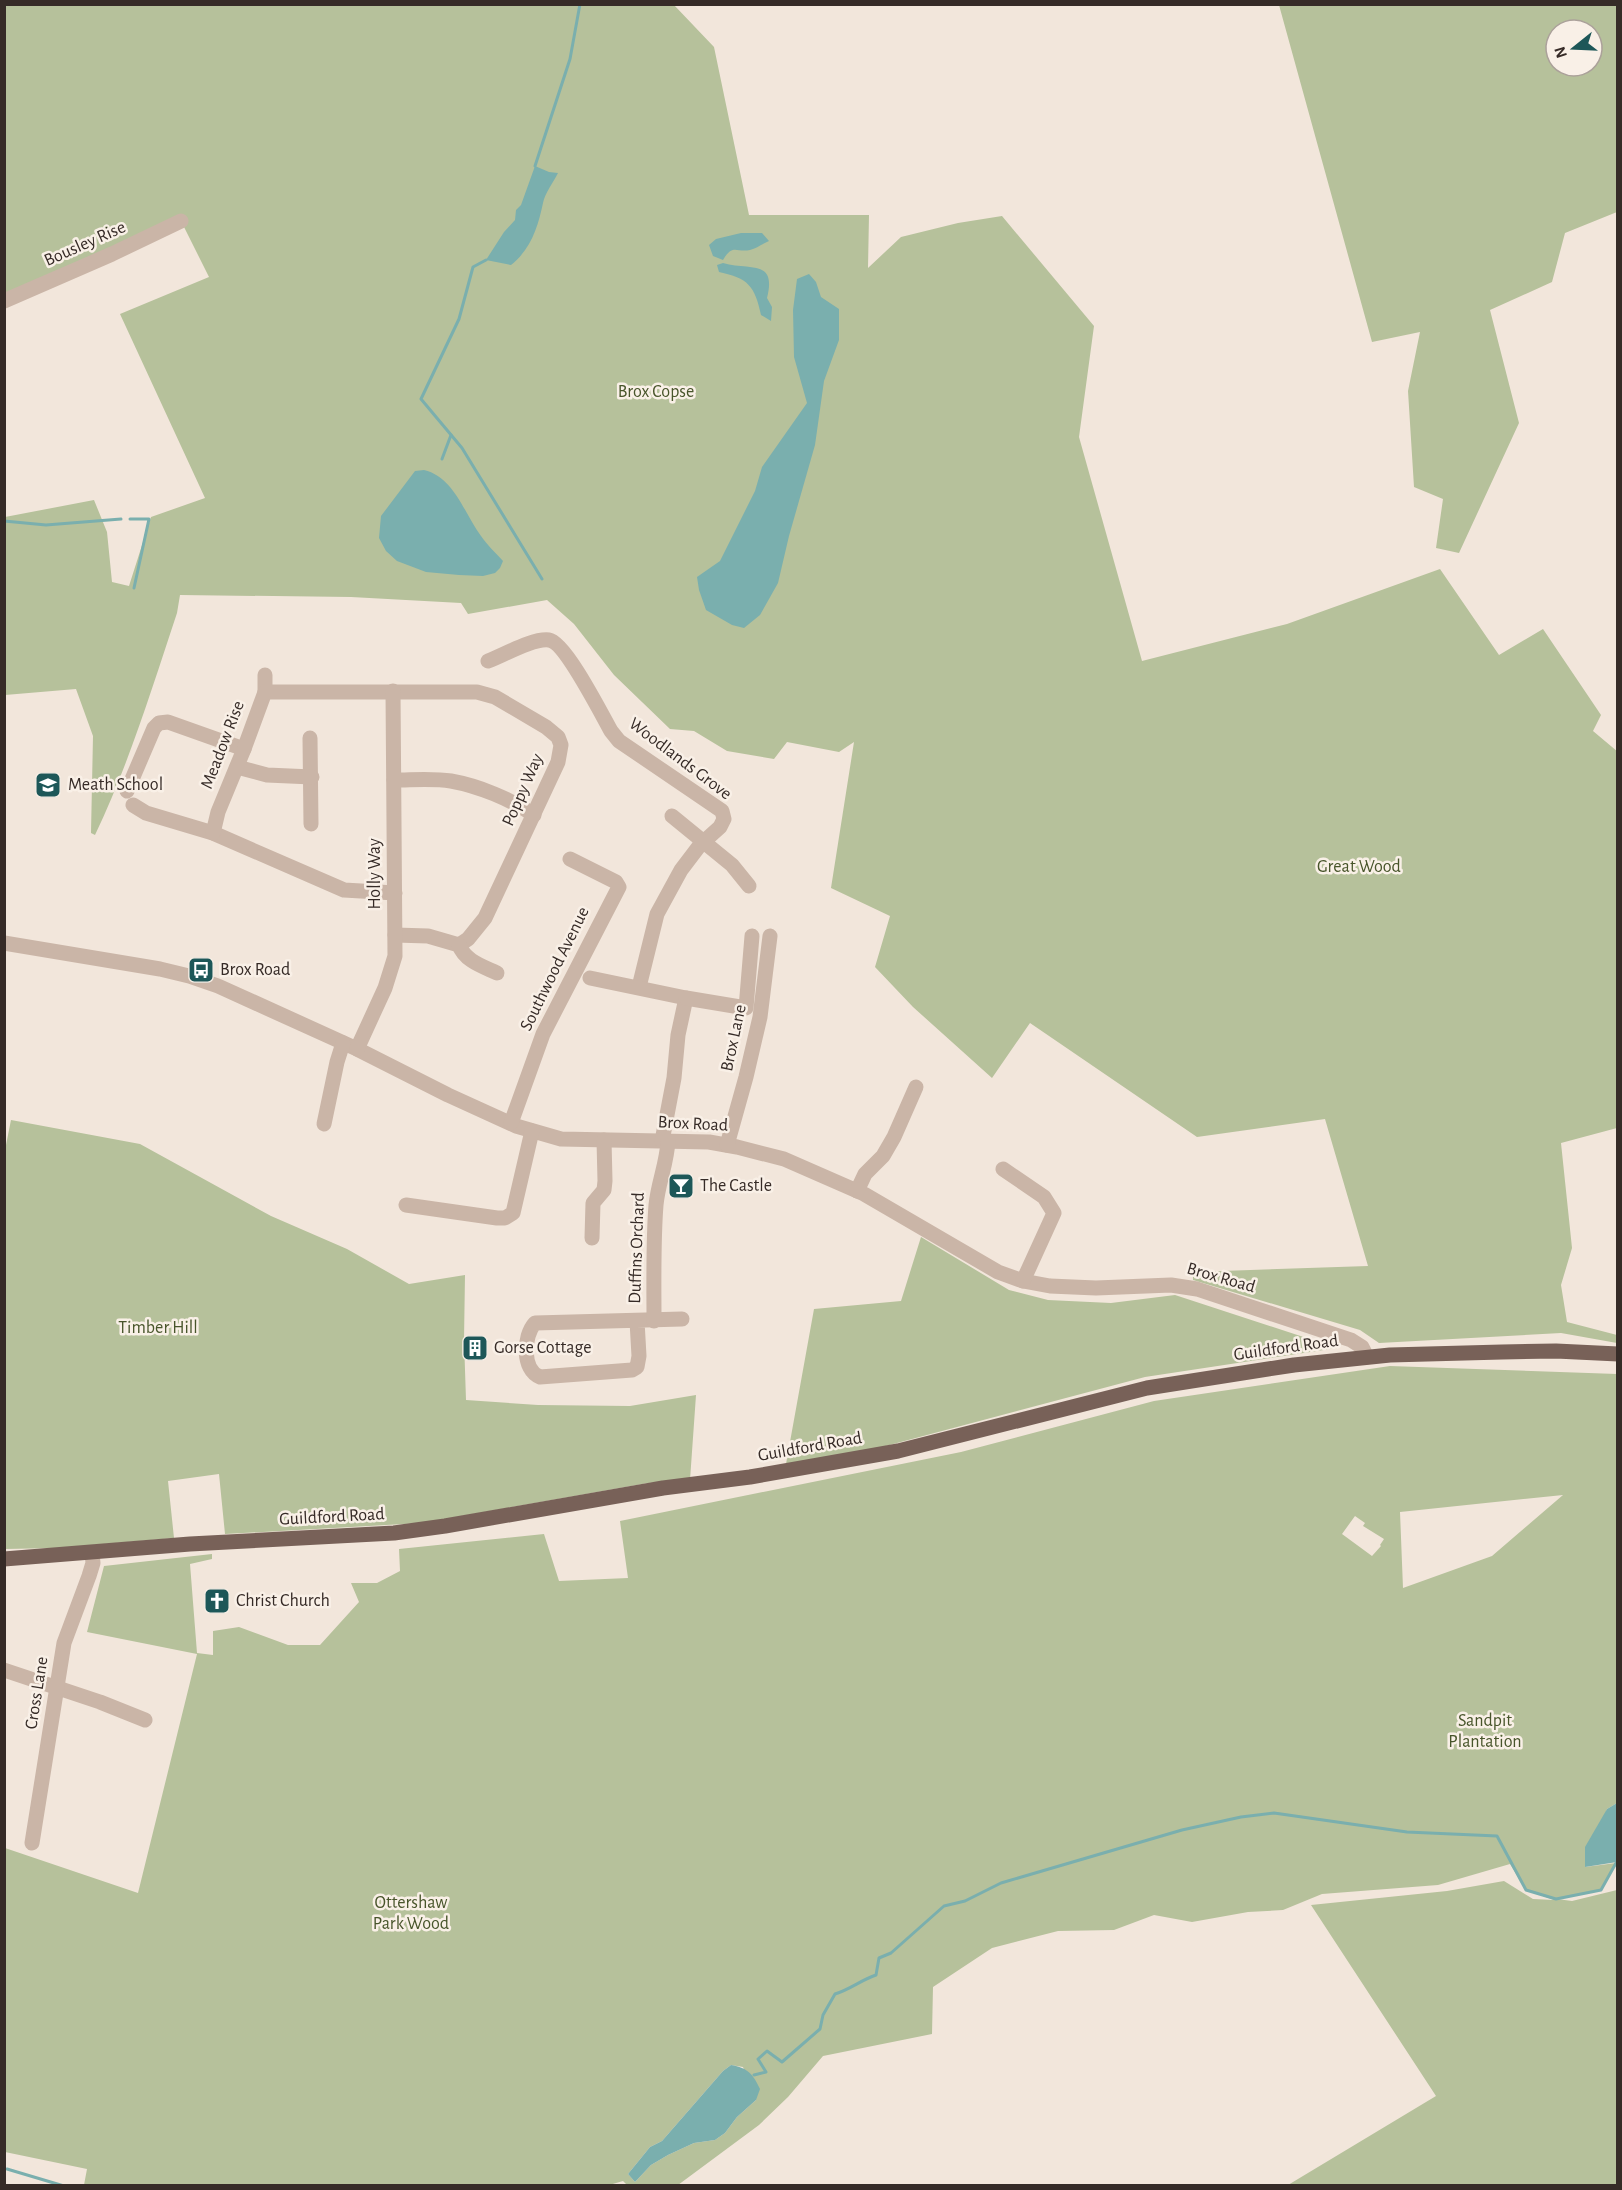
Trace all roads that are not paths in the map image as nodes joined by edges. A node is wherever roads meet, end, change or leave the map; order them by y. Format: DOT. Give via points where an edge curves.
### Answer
graph roads {
  1 [pos="181,221"];
  2 [pos="4,301"];
  3 [pos="488,661"];
  4 [pos="265,675"];
  5 [pos="393,691"];
  6 [pos="265,692"];
  7 [pos="310,738"];
  8 [pos="244,749"];
  9 [pos="237,767"];
  10 [pos="312,777"];
  11 [pos="394,780"];
  12 [pos="534,815"];
  13 [pos="672,816"];
  14 [pos="311,824"];
  15 [pos="213,833"];
  16 [pos="704,842"];
  17 [pos="570,859"];
  18 [pos="749,886"];
  19 [pos="395,893"];
  20 [pos="395,935"];
  21 [pos="752,936"];
  22 [pos="770,936"];
  23 [pos="4,943"];
  24 [pos="459,945"];
  25 [pos="497,973"];
  26 [pos="590,978"];
  27 [pos="639,987"];
  28 [pos="686,998"];
  29 [pos="350,1046"];
  30 [pos="917,1088"];
  31 [pos="328,1122"];
  32 [pos="510,1123"];
  33 [pos="532,1131"];
  34 [pos="604,1140"];
  35 [pos="665,1141"];
  36 [pos="727,1145"];
  37 [pos="1001,1171"];
  38 [pos="858,1191"];
  39 [pos="406,1205"];
  40 [pos="592,1238"];
  41 [pos="1023,1281"];
  42 [pos="682,1319"];
  43 [pos="637,1321"];
  44 [pos="654,1321"];
  45 [pos="1617,1354"];
  46 [pos="1367,1357"];
  47 [pos="92,1553"];
  48 [pos="4,1559"];
  49 [pos="4,1670"];
  50 [pos="57,1687"];
  51 [pos="145,1720"];
  52 [pos="32,1843"];
  1 -- 2 [label="street, Bousley Rise"];
  3 -- 16 [label="street, Woodlands Grove" via="538,641 549,640 560,646 619,741 722,811 720,827"];
  4 -- 6 [label="street"];
  5 -- 6 [label="street, Meadow Rise"];
  5 -- 11 [label="street, Holly Way"];
  5 -- 12 [label="street, Poppy Way" via="477,692 495,697 558,737 558,762"];
  6 -- 8 [label="street, Meadow Rise"];
  7 -- 10 [label="street"];
  8 -- 9 [label="street, Meadow Rise"];
  8 -- 15 [label="street" via="168,722 154,728 130,798 146,813"];
  9 -- 10 [label="street" via="267,775"];
  9 -- 15 [label="street, Meadow Rise"];
  10 -- 14 [label="street"];
  11 -- 12 [label="street" via="449,780 496,796"];
  11 -- 19 [label="street, Holly Way"];
  12 -- 24 [label="street, Poppy Way" via="485,918"];
  13 -- 16 [label="street"];
  15 -- 19 [label="street" via="345,890"];
  16 -- 18 [label="street" via="732,865"];
  16 -- 27 [label="street" via="681,870 657,914"];
  17 -- 32 [label="street, Southwood Avenue" via="619,887 543,1034"];
  19 -- 20 [label="street, Holly Way"];
  20 -- 24 [label="street" via="428,936"];
  20 -- 29 [label="street, Holly Way" via="389,977"];
  21 -- 28 [label="street" via="746,1008"];
  22 -- 36 [label="street, Brox Lane" via="760,1017"];
  23 -- 29 [label="street, Brox Road" via="189,976"];
  24 -- 25 [label="street" via="463,955"];
  26 -- 27 [label="street"];
  27 -- 28 [label="street"];
  28 -- 35 [label="street, Duffins Orchard"];
  29 -- 31 [label="street, Holly Way" via="337,1062"];
  29 -- 32 [label="street, Brox Road"];
  30 -- 38 [label="street" via="888,1146 869,1168"];
  32 -- 33 [label="street, Brox Road"];
  33 -- 34 [label="street, Brox Road" via="561,1138"];
  33 -- 39 [label="street" via="513,1213 505,1218"];
  34 -- 35 [label="street, Brox Road"];
  34 -- 40 [label="street" via="606,1181 593,1203"];
  35 -- 36 [label="street, Brox Road"];
  35 -- 44 [label="street, Duffins Orchard" via="667,1159 656,1207"];
  36 -- 38 [label="street, Brox Road" via="784,1159"];
  37 -- 41 [label="street" via="1044,1197 1054,1213"];
  38 -- 41 [label="street, Brox Road" via="998,1272"];
  41 -- 46 [label="street, Brox Road" via="1058,1287 1171,1285 1197,1289 1341,1336 1362,1347"];
  42 -- 44 [label="street, Duffins Orchard"];
  43 -- 43 [label="street, Duffins Orchard" via="535,1323 527,1339 528,1366 540,1377 632,1370 637,1367 639,1356"];
  43 -- 44 [label="street, Duffins Orchard"];
  45 -- 46 [label="main road, Guildford Road" via="1523,1351"];
  46 -- 47 [label="main road, Guildford Road" via="1147,1388 898,1451 465,1523 394,1533"];
  47 -- 48 [label="main road, Guildford Road"];
  47 -- 50 [label="street, Cross Lane" via="89,1576 64,1642"];
  49 -- 50 [label="street"];
  50 -- 51 [label="street"];
  50 -- 52 [label="street, Cross Lane"];
}
